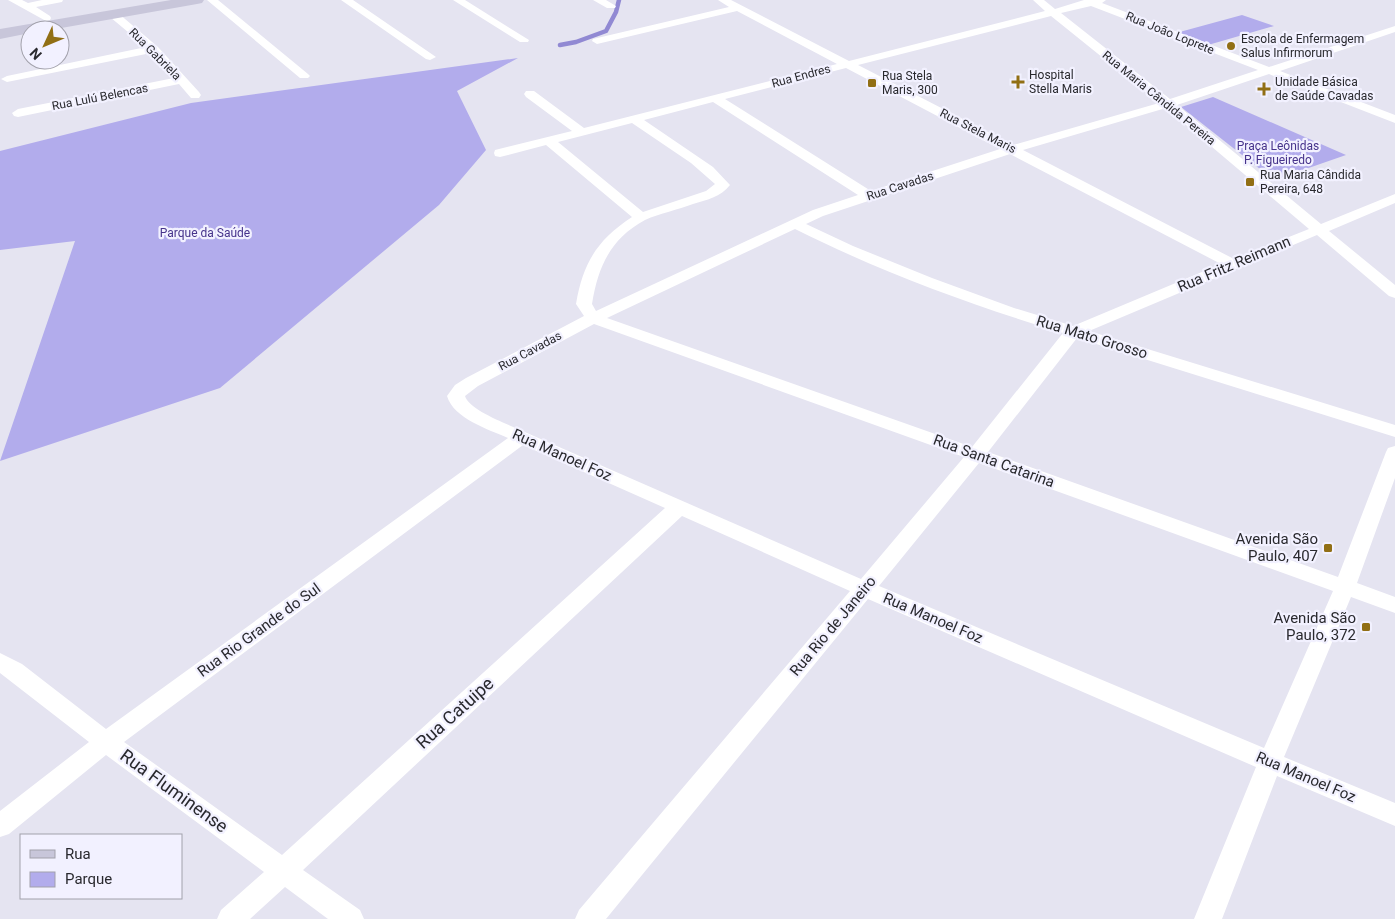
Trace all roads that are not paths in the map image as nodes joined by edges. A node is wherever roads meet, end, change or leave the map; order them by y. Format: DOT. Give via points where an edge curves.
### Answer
graph roads {
  1 [pos="13,0"];
  2 [pos="58,0"];
  3 [pos="154,0"];
  4 [pos="196,0"];
  5 [pos="212,0"];
  6 [pos="346,0"];
  7 [pos="458,0"];
  8 [pos="598,0"];
  9 [pos="723,0"];
  10 [pos="1038,0"];
  11 [pos="1094,1"];
  12 [pos="27,6"];
  13 [pos="611,6"];
  14 [pos="737,8"];
  15 [pos="1052,13"];
  16 [pos="114,15"];
  17 [pos="46,18"];
  18 [pos="0,26"];
  19 [pos="1395,29"];
  20 [pos="0,34"];
  21 [pos="1369,37"];
  22 [pos="524,40"];
  23 [pos="597,41"];
  24 [pos="1386,43"];
  25 [pos="154,49"];
  26 [pos="430,57"];
  27 [pos="846,64"];
  28 [pos="1268,70"];
  29 [pos="304,76"];
  30 [pos="7,79"];
  31 [pos="182,80"];
  32 [pos="530,94"];
  33 [pos="195,95"];
  34 [pos="715,98"];
  35 [pos="1168,104"];
  36 [pos="18,113"];
  37 [pos="634,119"];
  38 [pos="1395,119"];
  39 [pos="582,132"];
  40 [pos="549,141"];
  41 [pos="1013,149"];
  42 [pos="500,153"];
  43 [pos="869,196"];
  44 [pos="1395,198"];
  45 [pos="641,217"];
  46 [pos="795,224"];
  47 [pos="1318,229"];
  48 [pos="1232,264"];
  49 [pos="1395,293"];
  50 [pos="593,318"];
  51 [pos="1074,331"];
  52 [pos="474,415"];
  53 [pos="1395,431"];
  54 [pos="521,437"];
  55 [pos="1395,452"];
  56 [pos="976,455"];
  57 [pos="679,508"];
  58 [pos="1345,587"];
  59 [pos="865,589"];
  60 [pos="1395,605"];
  61 [pos="0,662"];
  62 [pos="106,742"];
  63 [pos="1270,762"];
  64 [pos="1395,815"];
  65 [pos="0,826"];
  66 [pos="282,870"];
  67 [pos="231,919"];
  68 [pos="350,919"];
  69 [pos="589,919"];
  70 [pos="1208,919"];
  1 -- 12 [label="street"];
  2 -- 12 [label="street"];
  3 -- 17 [label="main road"];
  4 -- 16 [label="main road"];
  5 -- 29 [label="street"];
  6 -- 26 [label="street"];
  7 -- 22 [label="street"];
  8 -- 13 [label="street"];
  9 -- 14 [label="street, Rua Stela Maris"];
  10 -- 15 [label="street, Rua Maria Cândida Pereira"];
  11 -- 15 [label="street, Rua Endres"];
  11 -- 28 [label="street, Rua João Loprete"];
  12 -- 17 [label="street"];
  14 -- 23 [label="street"];
  14 -- 27 [label="street, Rua Stela Maris"];
  15 -- 27 [label="street, Rua Endres"];
  15 -- 35 [label="street, Rua Maria Cândida Pereira"];
  16 -- 20 [label="main road"];
  16 -- 25 [label="street, Rua Gabriela"];
  17 -- 18 [label="main road"];
  19 -- 21 [label="street, Rua Cavadas"];
  21 -- 24 [label="street"];
  21 -- 28 [label="street, Rua Cavadas"];
  25 -- 30 [label="street"];
  25 -- 31 [label="street, Rua Gabriela"];
  27 -- 34 [label="street, Rua Endres"];
  27 -- 41 [label="street, Rua Stela Maris"];
  28 -- 35 [label="street, Rua Cavadas"];
  28 -- 38 [label="street, Rua João Loprete"];
  31 -- 33 [label="street, Rua Gabriela"];
  31 -- 36 [label="street, Rua Lulú Belencas"];
  32 -- 39 [label="street"];
  34 -- 37 [label="street, Rua Endres"];
  34 -- 43 [label="street"];
  35 -- 41 [label="street, Rua Cavadas"];
  35 -- 47 [label="street, Rua Maria Cândida Pereira"];
  37 -- 39 [label="street, Rua Endres"];
  37 -- 45 [label="street" via="708,169 723,185 711,194"];
  39 -- 40 [label="street, Rua Endres"];
  40 -- 42 [label="street, Rua Endres"];
  40 -- 45 [label="street"];
  41 -- 43 [label="street, Rua Cavadas"];
  41 -- 48 [label="street, Rua Stela Maris"];
  43 -- 46 [label="street, Rua Cavadas"];
  44 -- 47 [label="street, Rua Fritz Reimann"];
  45 -- 50 [label="street" via="603,248 588,279 584,304"];
  46 -- 50 [label="street, Rua Cavadas"];
  46 -- 51 [label="street, Rua Mato Grosso" via="908,276"];
  47 -- 48 [label="street, Rua Fritz Reimann"];
  47 -- 49 [label="street, Rua Maria Cândida Pereira"];
  48 -- 51 [label="street, Rua Fritz Reimann"];
  50 -- 52 [label="street, Rua Cavadas" via="461,390 456,396 458,404"];
  50 -- 56 [label="street, Rua Santa Catarina"];
  51 -- 53 [label="street, Rua Mato Grosso"];
  51 -- 56 [label="street, Rua Rio de Janeiro"];
  52 -- 54 [label="street, Rua Manoel Foz"];
  54 -- 57 [label="street, Rua Manoel Foz"];
  54 -- 62 [label="street, Rua Rio Grande do Sul"];
  55 -- 58 [label="street"];
  56 -- 58 [label="street, Rua Santa Catarina"];
  56 -- 59 [label="street, Rua Rio de Janeiro"];
  57 -- 59 [label="street, Rua Manoel Foz"];
  57 -- 66 [label="street, Rua Catuipe"];
  58 -- 60 [label="street, Rua Santa Catarina"];
  58 -- 63 [label="street"];
  59 -- 63 [label="street, Rua Manoel Foz"];
  59 -- 69 [label="street, Rua Rio de Janeiro"];
  61 -- 62 [label="street, Rua Fluminense"];
  62 -- 65 [label="street, Rua Rio Grande do Sul"];
  62 -- 66 [label="street, Rua Fluminense"];
  63 -- 64 [label="street, Rua Manoel Foz"];
  63 -- 70 [label="street"];
  66 -- 67 [label="street, Rua Catuipe"];
  66 -- 68 [label="street, Rua Fluminense"];
}
